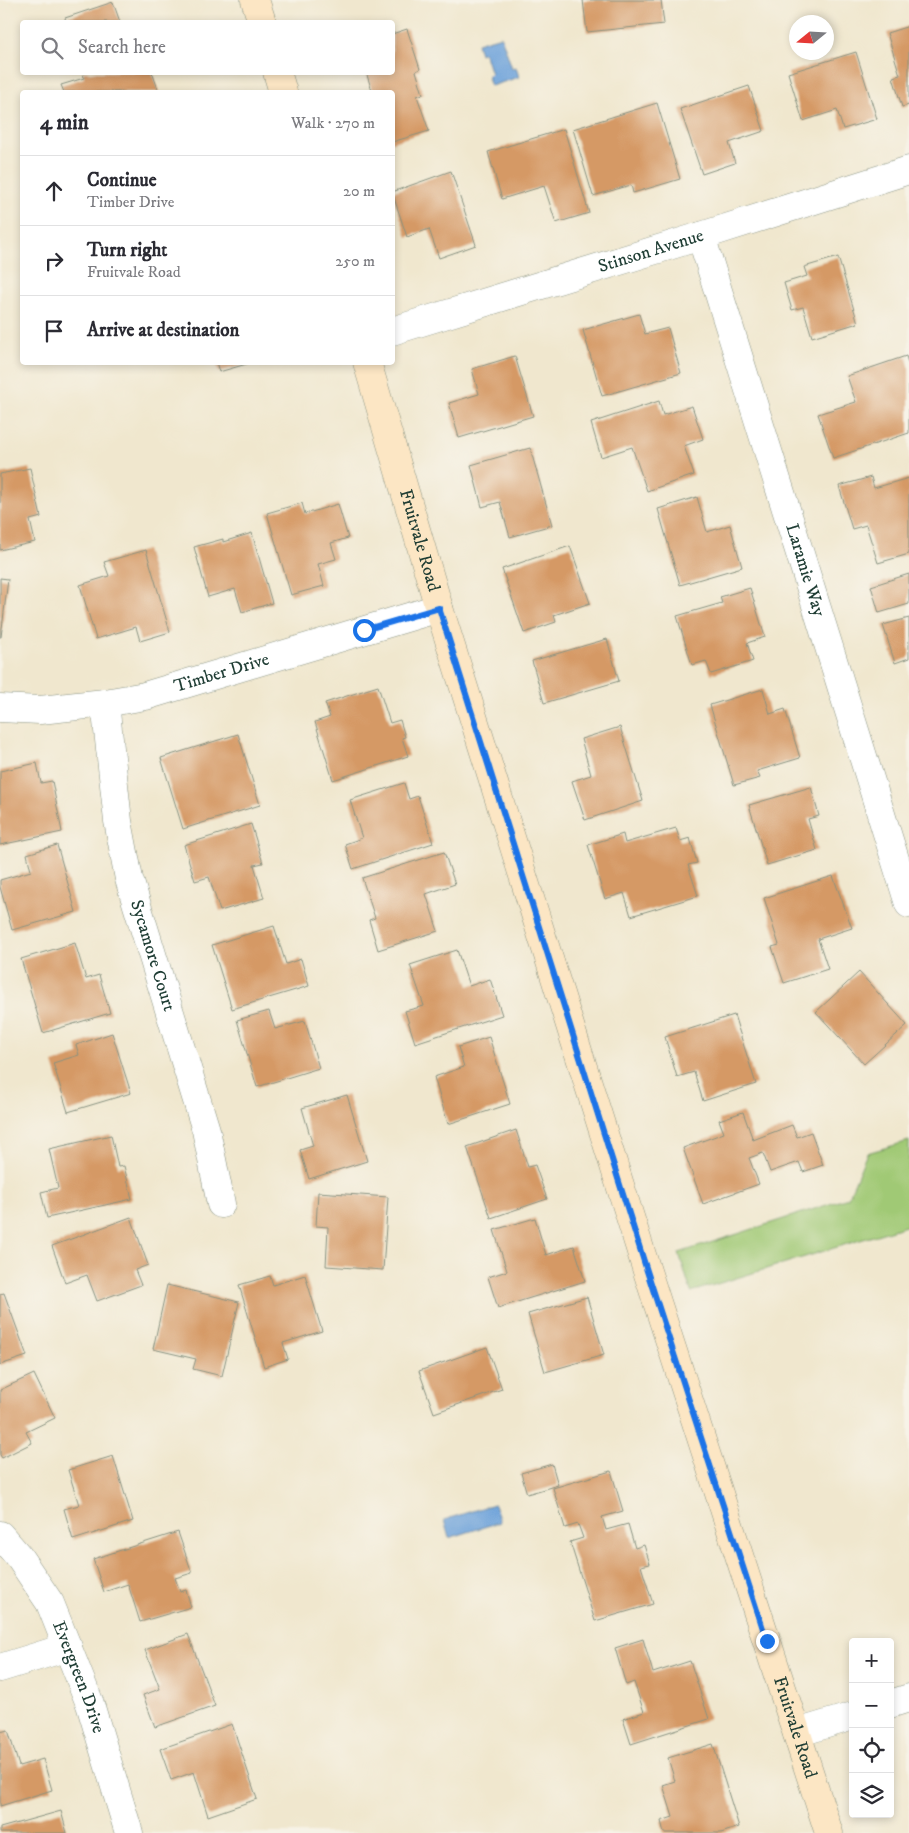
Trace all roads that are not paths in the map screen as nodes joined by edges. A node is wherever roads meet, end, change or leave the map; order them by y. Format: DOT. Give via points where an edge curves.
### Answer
graph roads {
  1 [pos="255,0"];
  2 [pos="261,20"];
  3 [pos="278,75"];
  4 [pos="283,90"];
  5 [pos="909,170"];
  6 [pos="701,236"];
  7 [pos="395,330"];
  8 [pos="368,365"];
  9 [pos="439,608"];
  10 [pos="105,703"];
  11 [pos="0,708"];
  12 [pos="909,904"];
  13 [pos="222,1204"];
  14 [pos="0,1535"];
  15 [pos="68,1647"];
  16 [pos="0,1668"];
  17 [pos="909,1698"];
  18 [pos="894,1703"];
  19 [pos="849,1717"];
  20 [pos="797,1733"];
  21 [pos="129,1833"];
  22 [pos="829,1833"];
  1 -- 2 [label="street"];
  3 -- 4 [label="street"];
  5 -- 6 [label="street, Stinson Avenue"];
  6 -- 7 [label="street, Stinson Avenue"];
  6 -- 12 [label="street, Laramie Way"];
  8 -- 9 [label="street, Fruitvale Road"];
  9 -- 10 [label="street, Timber Drive" via="145,696"];
  9 -- 20 [label="street, Fruitvale Road" via="647,1271"];
  10 -- 11 [label="street, Timber Drive" via="40,710"];
  10 -- 13 [label="street, Sycamore Court" via="118,822 129,879 206,1130"];
  14 -- 15 [label="street, Evergreen Drive" via="50,1603"];
  15 -- 16 [label="street"];
  15 -- 21 [label="street, Evergreen Drive" via="90,1704"];
  17 -- 18 [label="street"];
  19 -- 20 [label="street"];
  20 -- 22 [label="street, Fruitvale Road"];
}
